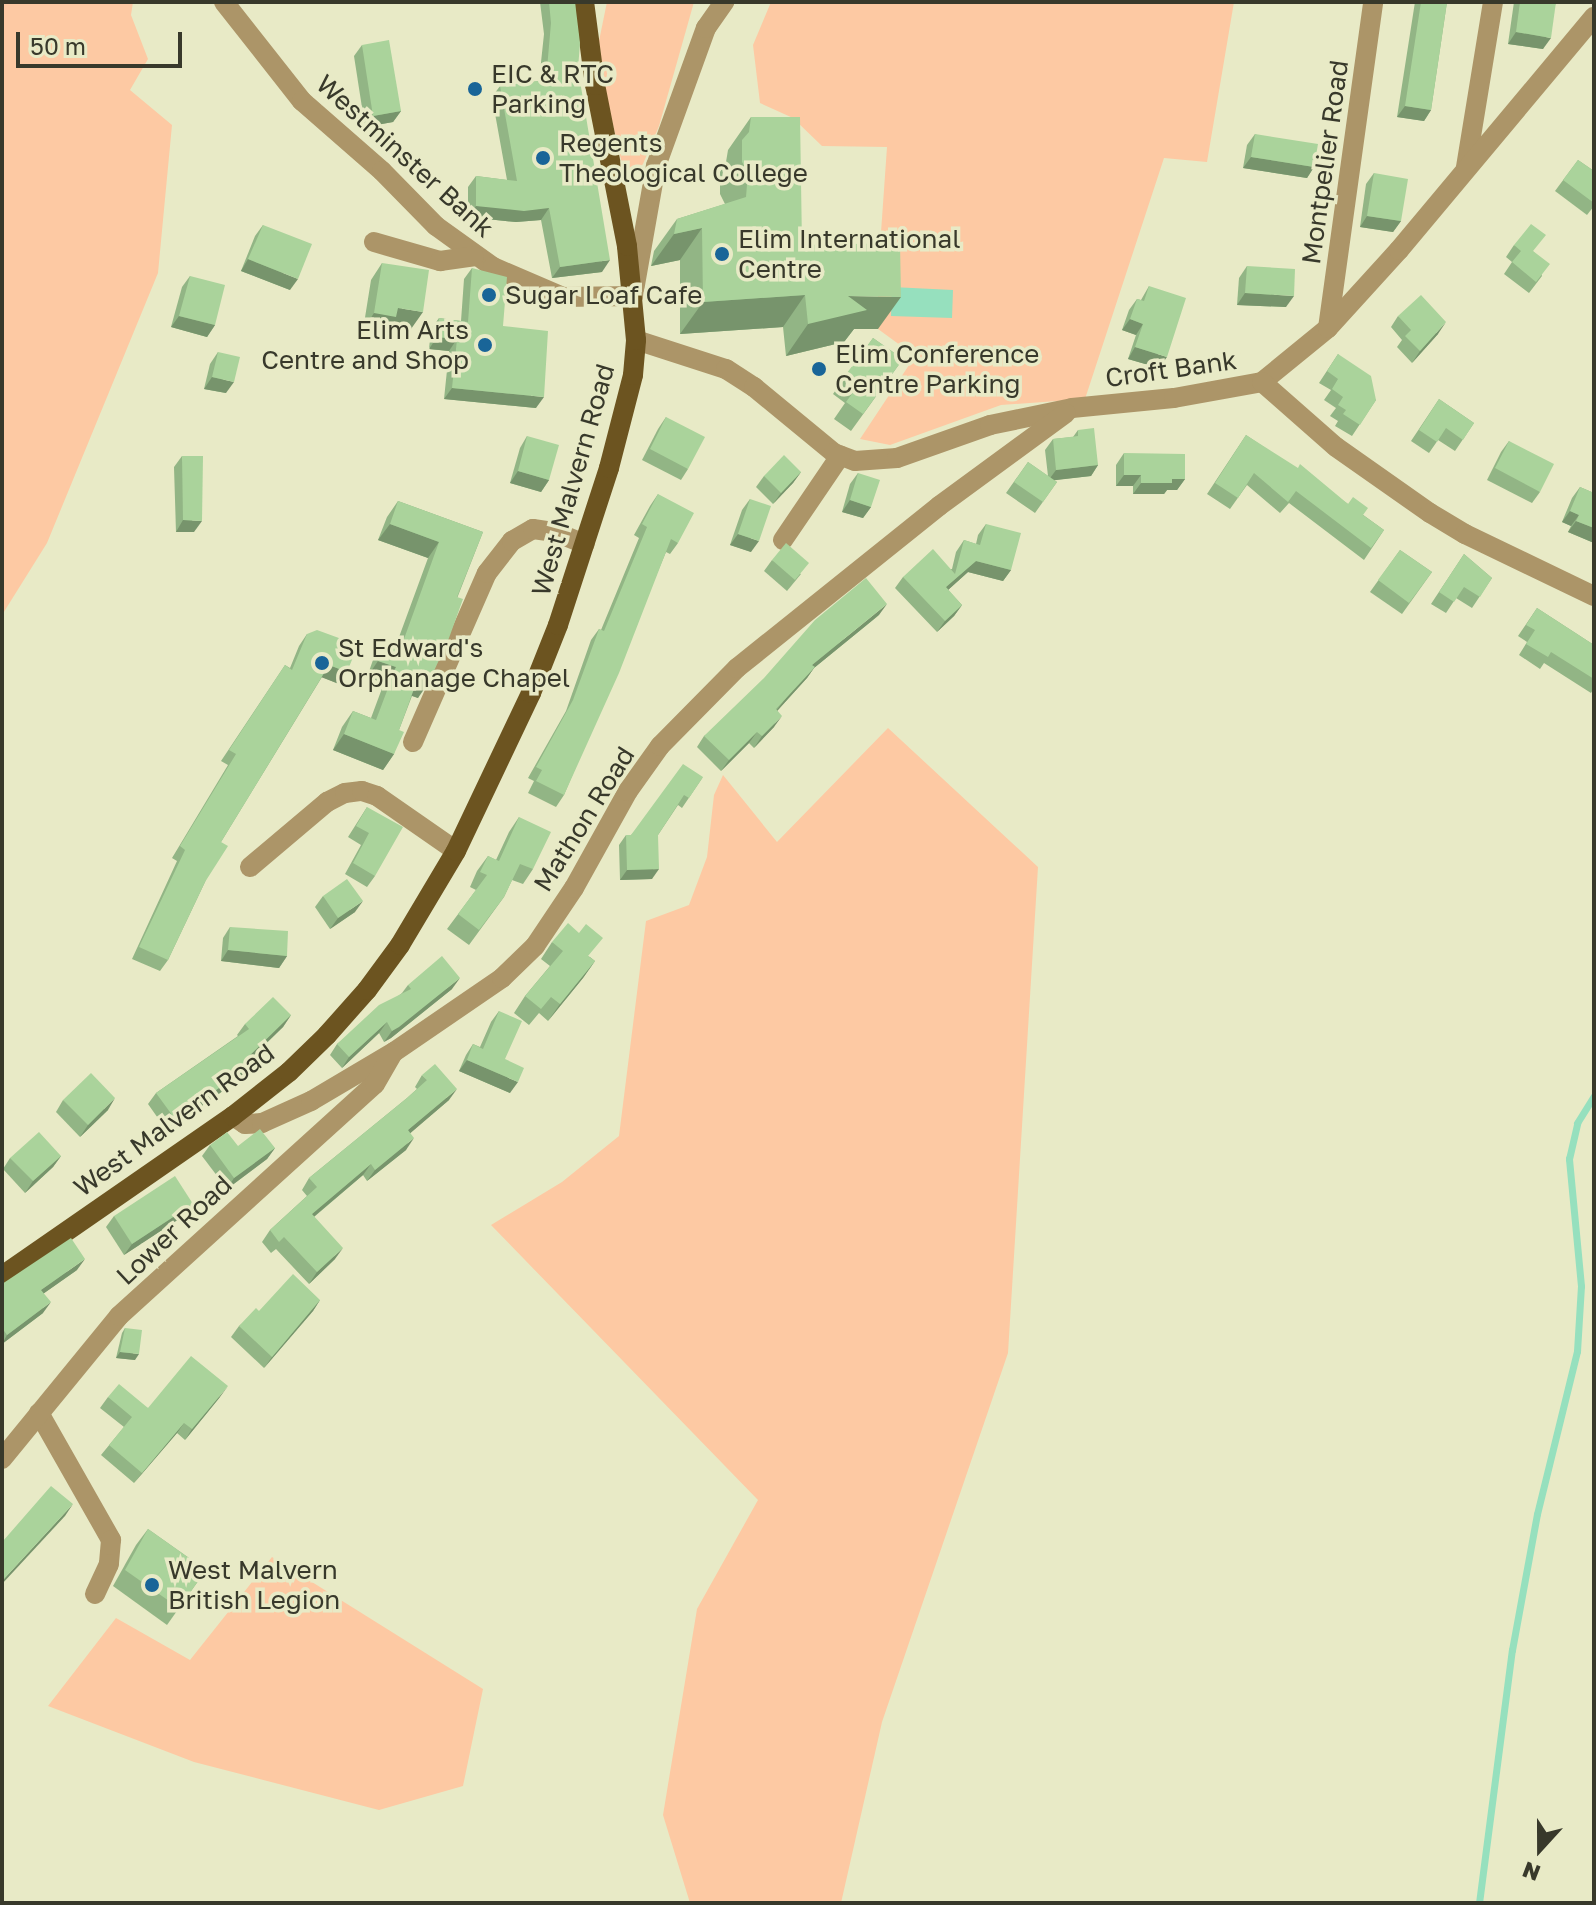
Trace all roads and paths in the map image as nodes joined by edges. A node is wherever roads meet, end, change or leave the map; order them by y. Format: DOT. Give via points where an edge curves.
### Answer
graph roads {
  1 [pos="224,2"];
  2 [pos="584,2"];
  3 [pos="724,2"];
  4 [pos="1373,2"];
  5 [pos="1493,2"];
  6 [pos="1594,17"];
  7 [pos="1465,171"];
  8 [pos="374,242"];
  9 [pos="474,256"];
  10 [pos="633,296"];
  11 [pos="1328,328"];
  12 [pos="636,340"];
  13 [pos="1262,382"];
  14 [pos="1072,408"];
  15 [pos="840,456"];
  16 [pos="783,540"];
  17 [pos="585,544"];
  18 [pos="1594,596"];
  19 [pos="413,742"];
  20 [pos="456,851"];
  21 [pos="250,867"];
  22 [pos="394,1052"];
  23 [pos="233,1116"];
  24 [pos="2,1276"];
  25 [pos="39,1413"];
  26 [pos="2,1459"];
  27 [pos="95,1594"];
  1 -- 9 [label="street, Westminster Bank" via="302,101"];
  2 -- 10 [label="main road, West Malvern Road"];
  3 -- 10 [label="street" via="706,28 656,166"];
  4 -- 11 [label="street, Montpelier Road"];
  5 -- 7 [label="street"];
  6 -- 7 [label="street, Croft Bank"];
  7 -- 11 [label="street, Croft Bank"];
  8 -- 9 [label="street" via="440,261"];
  9 -- 10 [label="street, Westminster Bank" via="563,297"];
  10 -- 12 [label="main road, West Malvern Road"];
  11 -- 13 [label="street, Croft Bank"];
  12 -- 15 [label="street" via="726,369"];
  12 -- 17 [label="main road, West Malvern Road" via="629,390"];
  13 -- 14 [label="street, Croft Bank"];
  13 -- 18 [label="street" via="1336,447 1430,513"];
  14 -- 15 [label="street, Croft Bank" via="990,425 897,458 855,461"];
  14 -- 22 [label="street, Mathon Road" via="939,506 737,668 652,757 535,946 467,1004"];
  15 -- 16 [label="street"];
  17 -- 19 [label="street" via="533,529 512,541 487,573"];
  17 -- 20 [label="main road, West Malvern Road" via="531,693"];
  20 -- 21 [label="street" via="362,791 327,802"];
  20 -- 23 [label="main road, West Malvern Road" via="367,990 289,1072"];
  22 -- 23 [label="street, Mathon Road" via="262,1123 245,1124"];
  22 -- 25 [label="street, Lower Road" via="375,1084 119,1316"];
  23 -- 24 [label="main road, West Malvern Road"];
  25 -- 26 [label="street, Lower Road"];
  25 -- 27 [label="street" via="111,1540 109,1564"];
}
